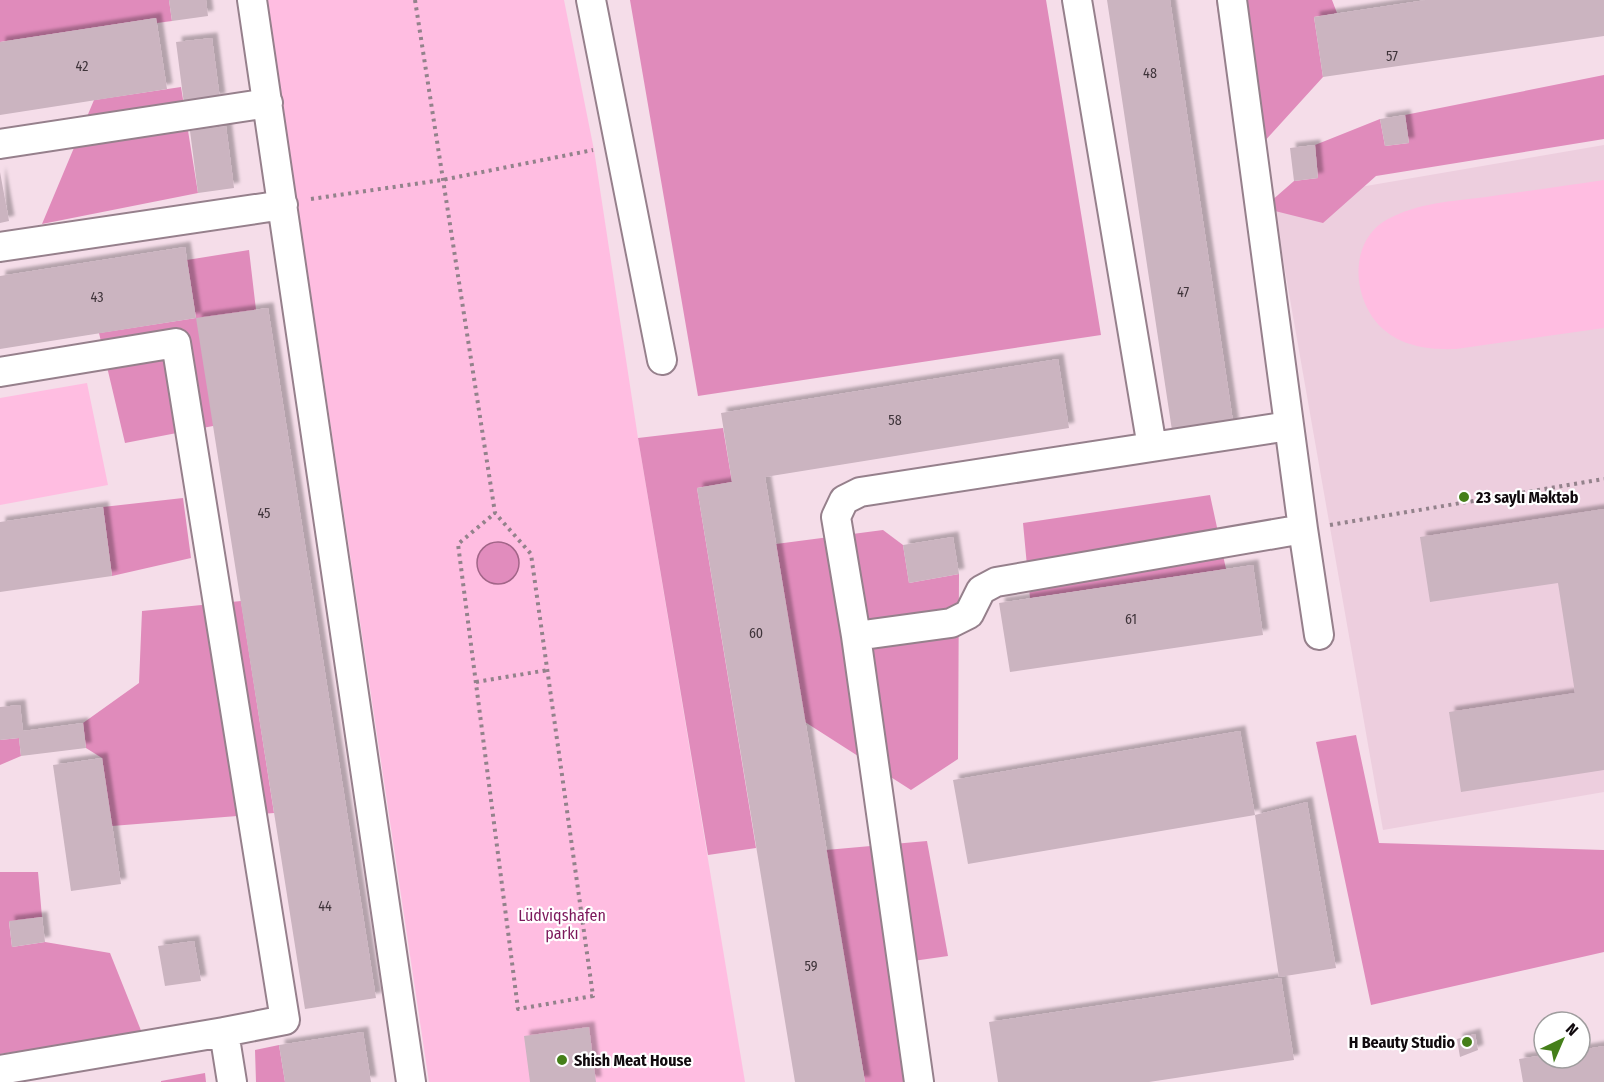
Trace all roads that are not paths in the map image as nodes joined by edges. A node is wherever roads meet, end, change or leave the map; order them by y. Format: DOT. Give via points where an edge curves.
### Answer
graph roads {
  1 [pos="252,0"];
  2 [pos="591,0"];
  3 [pos="1077,0"];
  4 [pos="1232,0"];
  5 [pos="268,103"];
  6 [pos="0,144"];
  7 [pos="296,202"];
  8 [pos="0,247"];
  9 [pos="662,360"];
  10 [pos="0,372"];
  11 [pos="1289,426"];
  12 [pos="1152,447"];
  13 [pos="1303,529"];
  14 [pos="1319,635"];
  15 [pos="855,636"];
  16 [pos="224,1032"];
  17 [pos="0,1070"];
  18 [pos="232,1082"];
  19 [pos="411,1082"];
  20 [pos="919,1082"];
  1 -- 5 [label="street"];
  2 -- 9 [label="street"];
  3 -- 12 [label="street"];
  4 -- 11 [label="street"];
  5 -- 6 [label="street"];
  5 -- 7 [label="street"];
  7 -- 8 [label="street"];
  7 -- 19 [label="street"];
  10 -- 16 [label="street" via="176,343 285,1020"];
  11 -- 12 [label="street"];
  11 -- 13 [label="street"];
  12 -- 15 [label="street" via="860,492 844,500 836,517"];
  13 -- 14 [label="street"];
  13 -- 15 [label="street" via="996,582 981,590 969,614 951,623"];
  15 -- 20 [label="street"];
  16 -- 17 [label="street"];
  16 -- 18 [label="street"];
}
